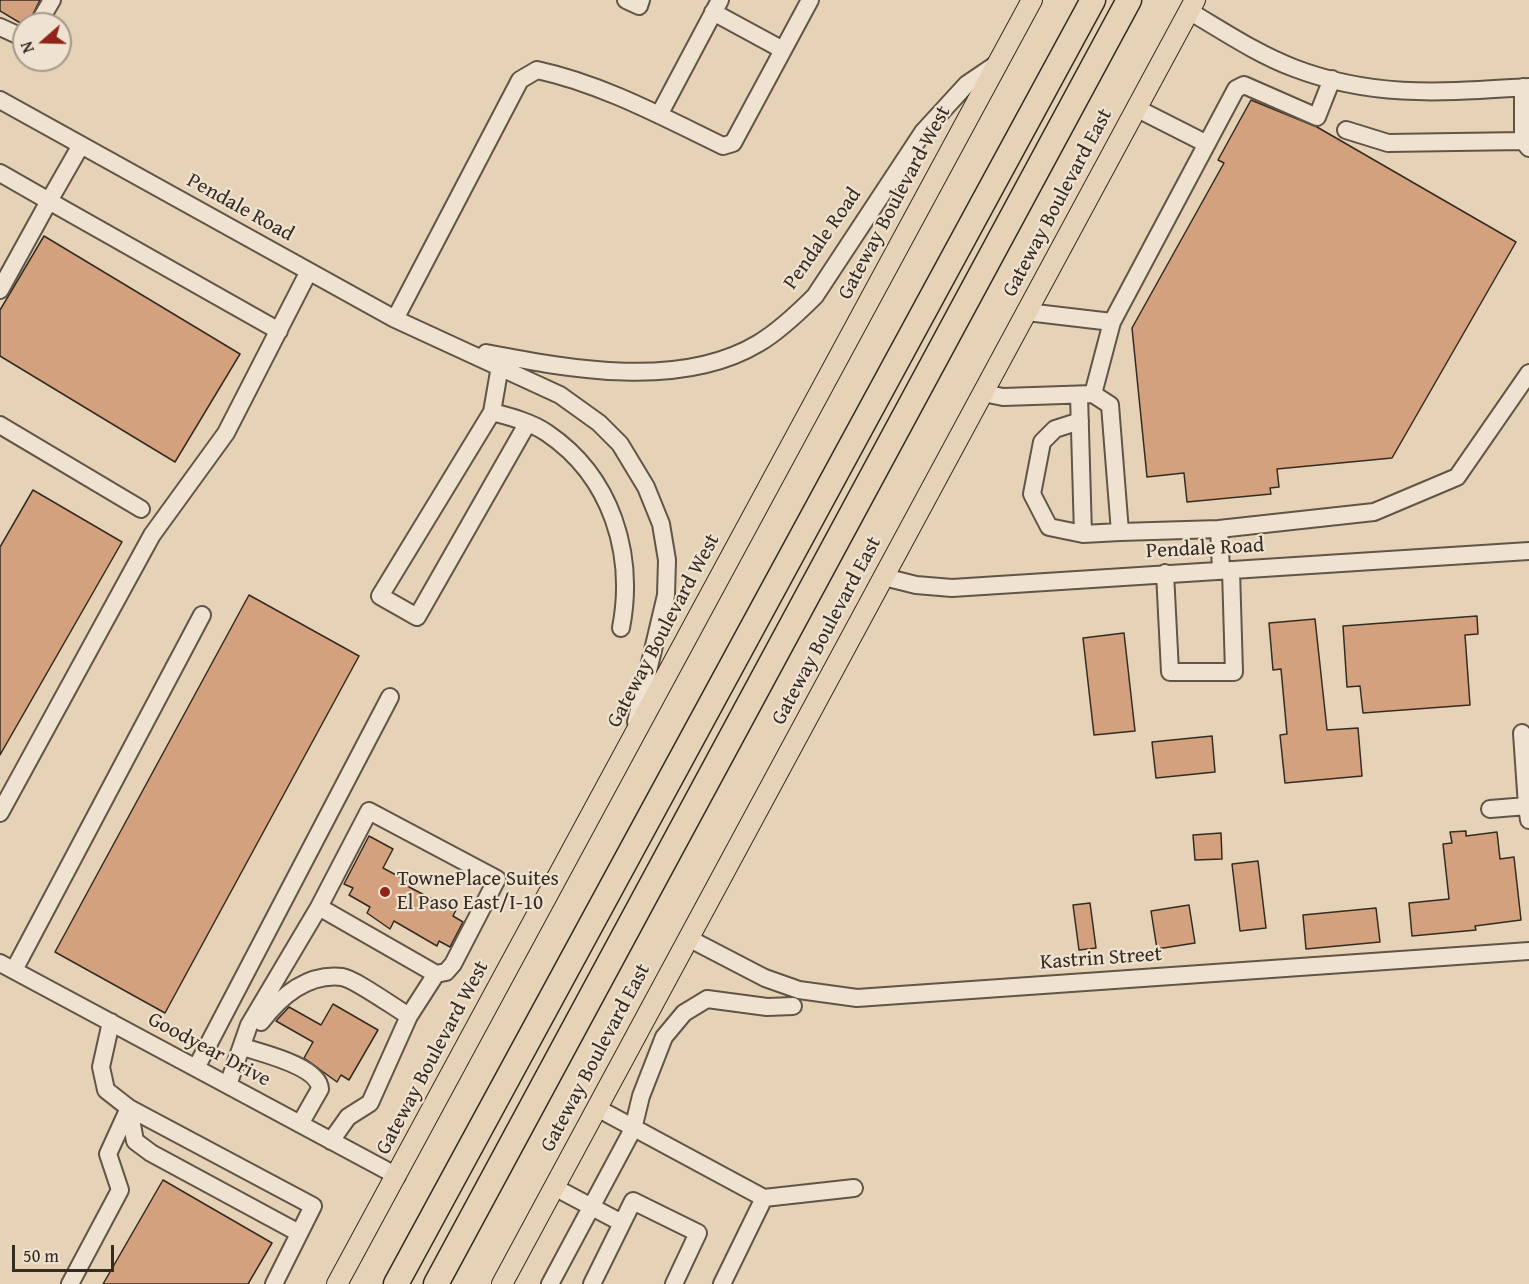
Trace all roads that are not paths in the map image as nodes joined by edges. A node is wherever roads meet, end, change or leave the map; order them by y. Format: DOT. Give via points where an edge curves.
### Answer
graph roads {
  1 [pos="627,0"];
  2 [pos="641,0"];
  3 [pos="810,0"];
  4 [pos="1032,0"];
  5 [pos="1093,0"];
  6 [pos="1129,0"];
  7 [pos="717,6"];
  8 [pos="1192,6"];
  9 [pos="783,50"];
  10 [pos="998,63"];
  11 [pos="1332,79"];
  12 [pos="1526,87"];
  13 [pos="0,100"];
  14 [pos="1136,108"];
  15 [pos="659,115"];
  16 [pos="1346,130"];
  17 [pos="1207,144"];
  18 [pos="1526,144"];
  19 [pos="81,145"];
  20 [pos="0,173"];
  21 [pos="49,201"];
  22 [pos="308,273"];
  23 [pos="0,290"];
  24 [pos="1027,312"];
  25 [pos="395,319"];
  26 [pos="1112,322"];
  27 [pos="279,331"];
  28 [pos="461,348"];
  29 [pos="500,366"];
  30 [pos="1529,373"];
  31 [pos="983,393"];
  32 [pos="1086,395"];
  33 [pos="492,412"];
  34 [pos="1080,421"];
  35 [pos="0,424"];
  36 [pos="527,424"];
  37 [pos="141,510"];
  38 [pos="1219,529"];
  39 [pos="1120,532"];
  40 [pos="1083,534"];
  41 [pos="1529,551"];
  42 [pos="1226,570"];
  43 [pos="1165,573"];
  44 [pos="884,577"];
  45 [pos="202,615"];
  46 [pos="621,628"];
  47 [pos="390,697"];
  48 [pos="1522,733"];
  49 [pos="632,741"];
  50 [pos="1490,810"];
  51 [pos="0,813"];
  52 [pos="1528,813"];
  53 [pos="319,907"];
  54 [pos="688,938"];
  55 [pos="1529,951"];
  56 [pos="7,966"];
  57 [pos="436,974"];
  58 [pos="793,1006"];
  59 [pos="409,1016"];
  60 [pos="111,1022"];
  61 [pos="243,1047"];
  62 [pos="196,1068"];
  63 [pos="228,1085"];
  64 [pos="129,1108"];
  65 [pos="597,1108"];
  66 [pos="300,1124"];
  67 [pos="633,1129"];
  68 [pos="331,1141"];
  69 [pos="397,1176"];
  70 [pos="554,1187"];
  71 [pos="854,1188"];
  72 [pos="764,1198"];
  73 [pos="590,1206"];
  74 [pos="622,1223"];
  75 [pos="300,1233"];
  76 [pos="70,1284"];
  77 [pos="274,1284"];
  78 [pos="337,1284"];
  79 [pos="396,1284"];
  80 [pos="436,1284"];
  81 [pos="502,1284"];
  82 [pos="550,1284"];
  83 [pos="592,1284"];
  84 [pos="674,1284"];
  85 [pos="722,1284"];
  1 -- 2 [label="street" via="639,6"];
  3 -- 9 [label="street"];
  4 -- 10 [label="main road, Gateway Boulevard West"];
  5 -- 79 [label="highway"];
  6 -- 80 [label="highway"];
  7 -- 9 [label="street"];
  7 -- 15 [label="street"];
  8 -- 11 [label="street" via="1293,68"];
  8 -- 14 [label="main road, Gateway Boulevard East"];
  9 -- 15 [label="street" via="733,143 723,146"];
  10 -- 28 [label="street, Pendale Road" via="967,84 944,107 906,155 815,296 759,343 710,364 643,372 572,368"];
  10 -- 49 [label="main road, Gateway Boulevard West"];
  11 -- 12 [label="street" via="1425,94"];
  11 -- 17 [label="street" via="1317,117 1244,85 1236,89"];
  12 -- 18 [label="street"];
  13 -- 19 [label="street, Pendale Road"];
  14 -- 17 [label="street"];
  14 -- 24 [label="main road, Gateway Boulevard East"];
  15 -- 25 [label="street" via="567,76 537,69 520,80"];
  16 -- 18 [label="street" via="1388,143"];
  17 -- 26 [label="street"];
  19 -- 21 [label="street"];
  19 -- 22 [label="street, Pendale Road"];
  20 -- 21 [label="street"];
  21 -- 23 [label="street"];
  21 -- 27 [label="street"];
  22 -- 25 [label="street, Pendale Road"];
  22 -- 27 [label="street"];
  24 -- 26 [label="street"];
  24 -- 31 [label="main road, Gateway Boulevard East"];
  25 -- 28 [label="street, Pendale Road"];
  26 -- 32 [label="street"];
  27 -- 51 [label="street" via="226,433 152,535"];
  28 -- 29 [label="street, Pendale Road"];
  29 -- 33 [label="street"];
  29 -- 49 [label="street, Pendale Road" via="560,395 598,423 631,460 656,507 667,560 666,595"];
  30 -- 38 [label="street" via="1457,477 1374,512"];
  31 -- 32 [label="street" via="1003,397"];
  31 -- 44 [label="main road, Gateway Boulevard East"];
  32 -- 34 [label="street"];
  32 -- 39 [label="street" via="1110,405"];
  33 -- 36 [label="street"];
  33 -- 36 [label="street" via="380,596 417,617"];
  34 -- 40 [label="street"];
  34 -- 40 [label="street" via="1054,429 1042,442 1032,494 1049,527"];
  35 -- 37 [label="street"];
  36 -- 46 [label="street" via="547,433 573,456 593,478 608,506 622,546 626,573"];
  38 -- 39 [label="street"];
  38 -- 42 [label="street"];
  39 -- 40 [label="street"];
  41 -- 42 [label="street, Pendale Road"];
  42 -- 43 [label="street, Pendale Road"];
  42 -- 43 [label="street" via="1234,672 1170,672"];
  43 -- 44 [label="street, Pendale Road" via="952,588"];
  44 -- 54 [label="main road, Gateway Boulevard East"];
  45 -- 56 [label="street"];
  47 -- 62 [label="street"];
  48 -- 52 [label="street"];
  49 -- 69 [label="main road, Gateway Boulevard West"];
  50 -- 52 [label="street"];
  53 -- 57 [label="street"];
  53 -- 57 [label="street" via="369,811 497,879 453,964 446,972"];
  53 -- 61 [label="street" via="249,1025"];
  54 -- 55 [label="street, Kastrin Street" via="765,978 799,990 857,998"];
  54 -- 65 [label="main road, Gateway Boulevard East"];
  56 -- 60 [label="street, Goodyear Drive"];
  57 -- 59 [label="street"];
  58 -- 67 [label="street" via="767,1007 707,999 684,1013 664,1037"];
  59 -- 61 [label="street" via="351,981 322,978 282,997"];
  59 -- 68 [label="street" via="367,1107 348,1117"];
  60 -- 62 [label="street, Goodyear Drive"];
  60 -- 64 [label="street" via="101,1067 106,1090"];
  61 -- 63 [label="street"];
  61 -- 66 [label="street" via="293,1063 317,1079 320,1089"];
  62 -- 63 [label="street, Goodyear Drive"];
  63 -- 66 [label="street, Goodyear Drive"];
  64 -- 75 [label="street" via="135,1141 151,1153"];
  64 -- 75 [label="street" via="313,1206"];
  64 -- 76 [label="street" via="108,1154 120,1190"];
  65 -- 67 [label="street"];
  65 -- 70 [label="main road, Gateway Boulevard East"];
  66 -- 68 [label="street, Goodyear Drive"];
  67 -- 72 [label="street"];
  67 -- 73 [label="street"];
  68 -- 69 [label="street, Goodyear Drive"];
  69 -- 78 [label="main road, Gateway Boulevard West"];
  70 -- 73 [label="street"];
  70 -- 81 [label="main road, Gateway Boulevard East"];
  71 -- 72 [label="street"];
  72 -- 85 [label="street"];
  73 -- 74 [label="street"];
  73 -- 82 [label="street"];
  74 -- 83 [label="street"];
  74 -- 84 [label="street" via="633,1201 698,1233"];
  75 -- 77 [label="street"];
}
